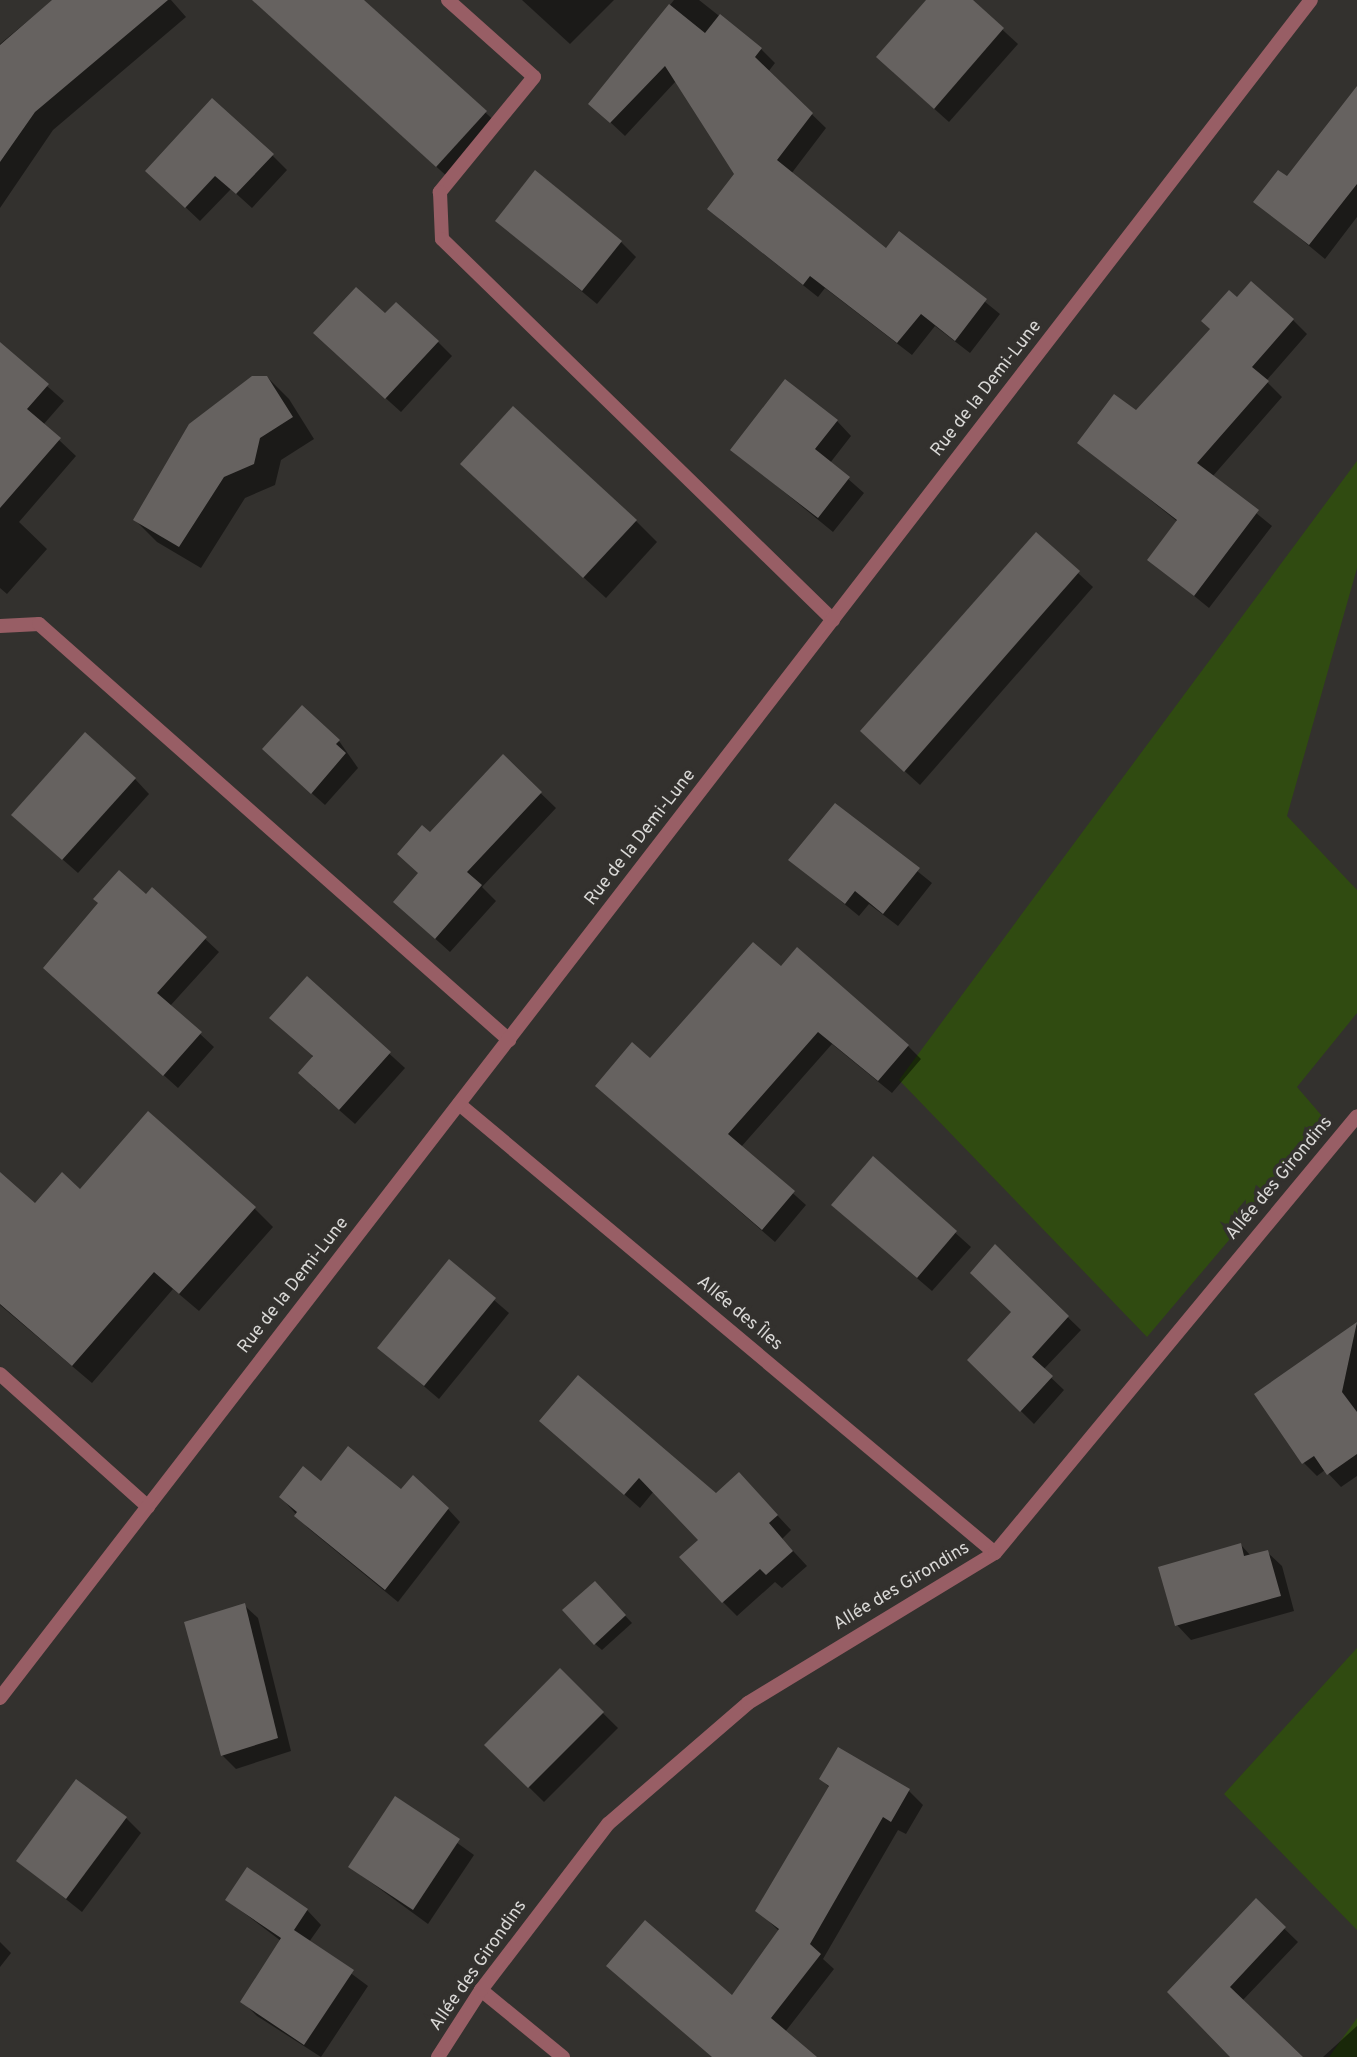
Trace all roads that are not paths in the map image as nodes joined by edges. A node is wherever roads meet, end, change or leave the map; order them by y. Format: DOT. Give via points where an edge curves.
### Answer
graph roads {
  1 [pos="448,0"];
  2 [pos="1311,0"];
  3 [pos="833,620"];
  4 [pos="0,626"];
  5 [pos="509,1040"];
  6 [pos="458,1104"];
  7 [pos="1357,1116"];
  8 [pos="0,1374"];
  9 [pos="148,1507"];
  10 [pos="995,1553"];
  11 [pos="0,1698"];
  12 [pos="481,1990"];
  13 [pos="438,2057"];
  14 [pos="563,2057"];
  1 -- 3 [label="street" via="534,77 440,192 442,239"];
  2 -- 3 [label="street, Rue de la Demi-Lune"];
  3 -- 5 [label="street, Rue de la Demi-Lune"];
  4 -- 5 [label="street" via="39,624"];
  5 -- 6 [label="street, Rue de la Demi-Lune"];
  6 -- 9 [label="street, Rue de la Demi-Lune"];
  6 -- 10 [label="street, Allée des Îles"];
  7 -- 10 [label="street, Allée des Girondins"];
  8 -- 9 [label="street"];
  9 -- 11 [label="street, Rue de la Demi-Lune"];
  10 -- 12 [label="street, Allée des Girondins" via="748,1703 608,1824"];
  12 -- 13 [label="street, Allée des Girondins"];
  12 -- 14 [label="street"];
}
